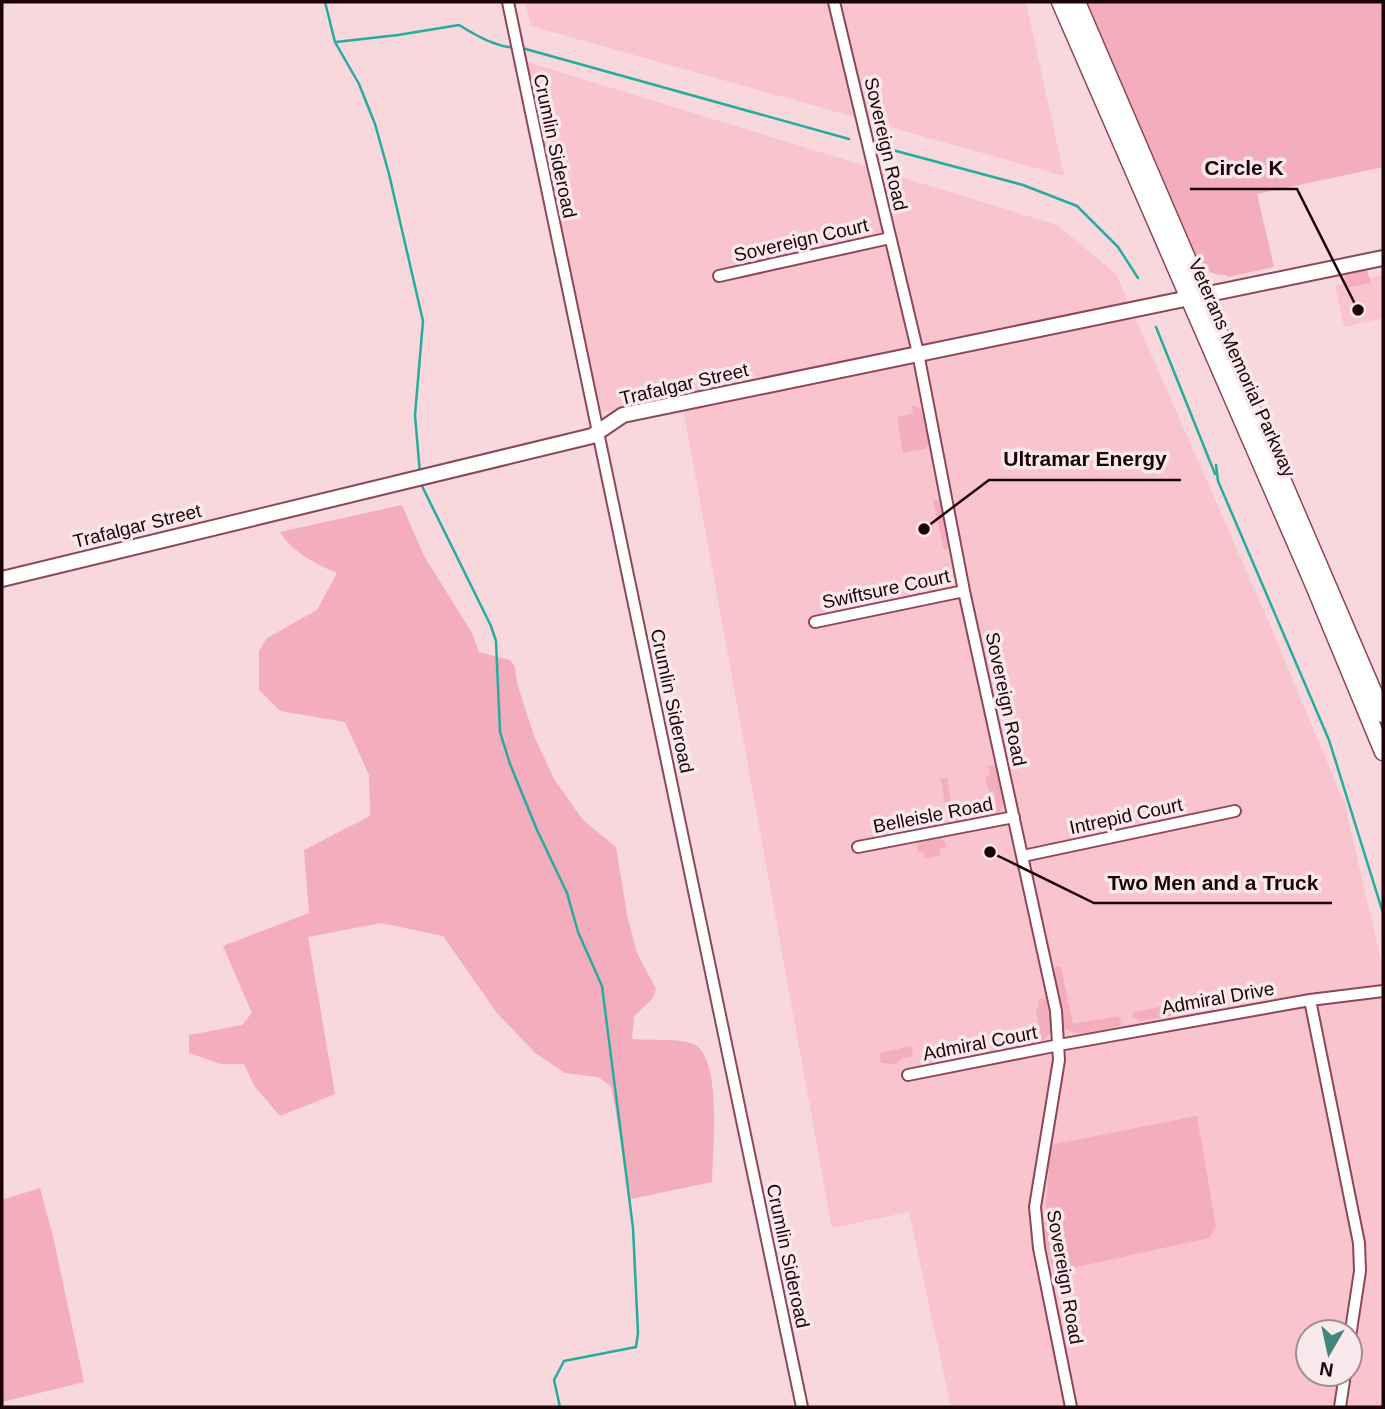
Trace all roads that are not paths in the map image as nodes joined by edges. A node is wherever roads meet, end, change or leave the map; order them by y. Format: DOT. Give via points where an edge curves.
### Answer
graph roads {
  1 [pos="508,2"];
  2 [pos="834,2"];
  3 [pos="1060,2"];
  4 [pos="1077,2"];
  5 [pos="890,238"];
  6 [pos="1383,258"];
  7 [pos="719,276"];
  8 [pos="1196,296"];
  9 [pos="918,353"];
  10 [pos="597,432"];
  11 [pos="2,579"];
  12 [pos="964,591"];
  13 [pos="815,622"];
  14 [pos="1383,713"];
  15 [pos="1383,752"];
  16 [pos="1235,811"];
  17 [pos="1014,817"];
  18 [pos="858,847"];
  19 [pos="1023,856"];
  20 [pos="1383,991"];
  21 [pos="1310,999"];
  22 [pos="1059,1045"];
  23 [pos="908,1075"];
  24 [pos="1353,1318"];
  25 [pos="1343,1388"];
  26 [pos="802,1407"];
  27 [pos="1072,1407"];
  28 [pos="1340,1407"];
  1 -- 10 [label="street, Crumlin Sideroad"];
  2 -- 5 [label="street, Sovereign Road"];
  3 -- 8 [label="highway, Veterans Memorial Parkway"];
  4 -- 8 [label="highway, Veterans Memorial Parkway"];
  5 -- 7 [label="street, Sovereign Court"];
  5 -- 9 [label="street, Sovereign Road"];
  6 -- 8 [label="main road, Trafalgar Street"];
  8 -- 9 [label="main road, Trafalgar Street"];
  8 -- 14 [label="highway, Veterans Memorial Parkway"];
  8 -- 15 [label="highway, Veterans Memorial Parkway"];
  9 -- 10 [label="main road, Trafalgar Street" via="622,415"];
  9 -- 12 [label="street, Sovereign Road"];
  10 -- 11 [label="main road, Trafalgar Street"];
  10 -- 26 [label="street, Crumlin Sideroad"];
  12 -- 13 [label="street, Swiftsure Court"];
  12 -- 17 [label="street, Sovereign Road"];
  16 -- 19 [label="street, Intrepid Court"];
  17 -- 18 [label="street, Belleisle Road"];
  17 -- 19 [label="street, Sovereign Road"];
  19 -- 22 [label="street, Sovereign Road"];
  20 -- 21 [label="street, Admiral Drive"];
  21 -- 22 [label="street, Admiral Drive"];
  21 -- 24 [label="street" via="1360,1243"];
  22 -- 23 [label="street, Admiral Court"];
  22 -- 27 [label="street, Sovereign Road" via="1035,1208"];
  25 -- 28 [label="street"];
}
